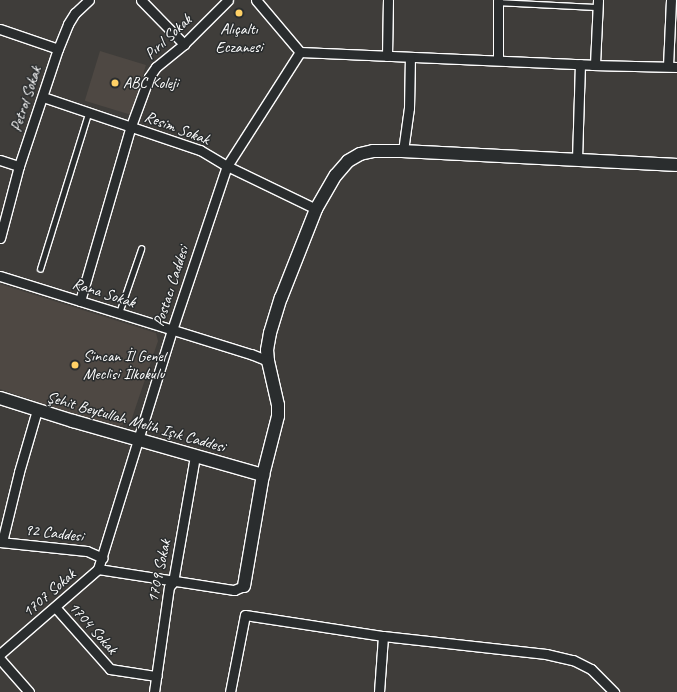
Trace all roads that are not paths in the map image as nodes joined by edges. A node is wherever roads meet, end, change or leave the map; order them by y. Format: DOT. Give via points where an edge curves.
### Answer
graph roads {
  1 [pos="89,0"];
  2 [pos="141,0"];
  3 [pos="228,0"];
  4 [pos="256,0"];
  5 [pos="388,0"];
  6 [pos="671,0"];
  7 [pos="498,1"];
  8 [pos="598,4"];
  9 [pos="0,29"];
  10 [pos="184,44"];
  11 [pos="58,49"];
  12 [pos="300,52"];
  13 [pos="387,56"];
  14 [pos="410,57"];
  15 [pos="498,60"];
  16 [pos="580,64"];
  17 [pos="596,64"];
  18 [pos="673,66"];
  19 [pos="43,97"];
  20 [pos="89,111"];
  21 [pos="131,126"];
  22 [pos="403,151"];
  23 [pos="577,159"];
  24 [pos="0,160"];
  25 [pos="19,166"];
  26 [pos="227,166"];
  27 [pos="677,166"];
  28 [pos="316,210"];
  29 [pos="0,238"];
  30 [pos="141,249"];
  31 [pos="40,269"];
  32 [pos="0,276"];
  33 [pos="80,301"];
  34 [pos="119,313"];
  35 [pos="172,330"];
  36 [pos="268,361"];
  37 [pos="0,398"];
  38 [pos="37,410"];
  39 [pos="138,440"];
  40 [pos="196,456"];
  41 [pos="262,475"];
  42 [pos="1,542"];
  43 [pos="103,558"];
  44 [pos="98,569"];
  45 [pos="173,582"];
  46 [pos="244,586"];
  47 [pos="55,607"];
  48 [pos="383,636"];
  49 [pos="0,654"];
  50 [pos="0,659"];
  51 [pos="156,676"];
  52 [pos="30,692"];
  53 [pos="154,692"];
  54 [pos="230,692"];
  55 [pos="379,692"];
  56 [pos="614,692"];
  1 -- 11 [label="street, Petrol Sokak" via="71,18"];
  2 -- 10 [label="street"];
  3 -- 10 [label="street, Pırıl Sokak"];
  4 -- 12 [label="street"];
  5 -- 13 [label="street"];
  6 -- 18 [label="street"];
  7 -- 8 [label="lane"];
  7 -- 15 [label="street"];
  8 -- 17 [label="street"];
  9 -- 11 [label="street"];
  10 -- 21 [label="street, Pırıl Sokak" via="156,67 149,77"];
  11 -- 19 [label="street, Petrol Sokak"];
  12 -- 13 [label="street"];
  12 -- 26 [label="street, Postacı Caddesi"];
  13 -- 14 [label="street"];
  14 -- 15 [label="street"];
  14 -- 22 [label="street" via="409,108"];
  15 -- 16 [label="street"];
  16 -- 17 [label="street"];
  16 -- 23 [label="street"];
  17 -- 18 [label="street"];
  19 -- 20 [label="street, Resim Sokak"];
  19 -- 25 [label="street, Petrol Sokak"];
  20 -- 21 [label="street, Resim Sokak"];
  20 -- 31 [label="lane"];
  21 -- 26 [label="street, Resim Sokak" via="200,150"];
  21 -- 33 [label="street, Pırıl Sokak"];
  22 -- 23 [label="street"];
  22 -- 28 [label="street" via="373,151 360,154 348,161 336,175"];
  23 -- 27 [label="street"];
  24 -- 25 [label="street"];
  25 -- 29 [label="street, Petrol Sokak"];
  26 -- 28 [label="street, Resim Sokak"];
  26 -- 35 [label="street, Postacı Caddesi"];
  28 -- 36 [label="street" via="281,298 270,333"];
  30 -- 34 [label="lane"];
  32 -- 33 [label="street, Rana Sokak"];
  33 -- 34 [label="street, Rana Sokak"];
  34 -- 35 [label="street, Rana Sokak"];
  35 -- 36 [label="street, Rana Sokak"];
  35 -- 39 [label="street, Postacı Caddesi"];
  36 -- 41 [label="street" via="278,416"];
  37 -- 38 [label="street, Şehit Beytullah Melih Işık Caddesi"];
  38 -- 39 [label="street, Şehit Beytullah Melih Işık Caddesi"];
  38 -- 42 [label="street"];
  39 -- 40 [label="street, Şehit Beytullah Melih Işık Caddesi"];
  39 -- 43 [label="street, Postacı Caddesi"];
  40 -- 41 [label="street, Şehit Beytullah Melih Işık Caddesi"];
  40 -- 45 [label="street, 1709 Sokak"];
  41 -- 46 [label="street"];
  42 -- 43 [label="street, 92 Caddesi" via="87,550"];
  43 -- 44 [label="street, Postacı Caddesi"];
  44 -- 45 [label="street"];
  44 -- 47 [label="street, 1707 Sokak"];
  45 -- 46 [label="street" via="234,590"];
  45 -- 51 [label="street, 1709 Sokak" via="169,587"];
  47 -- 49 [label="street, 1707 Sokak"];
  47 -- 51 [label="street, 1704 Sokak" via="110,668"];
  48 -- 54 [label="street" via="245,615"];
  48 -- 55 [label="street"];
  48 -- 56 [label="street" via="546,654 574,660 590,669"];
  50 -- 52 [label="street"];
  51 -- 53 [label="street, 1709 Sokak"];
}
